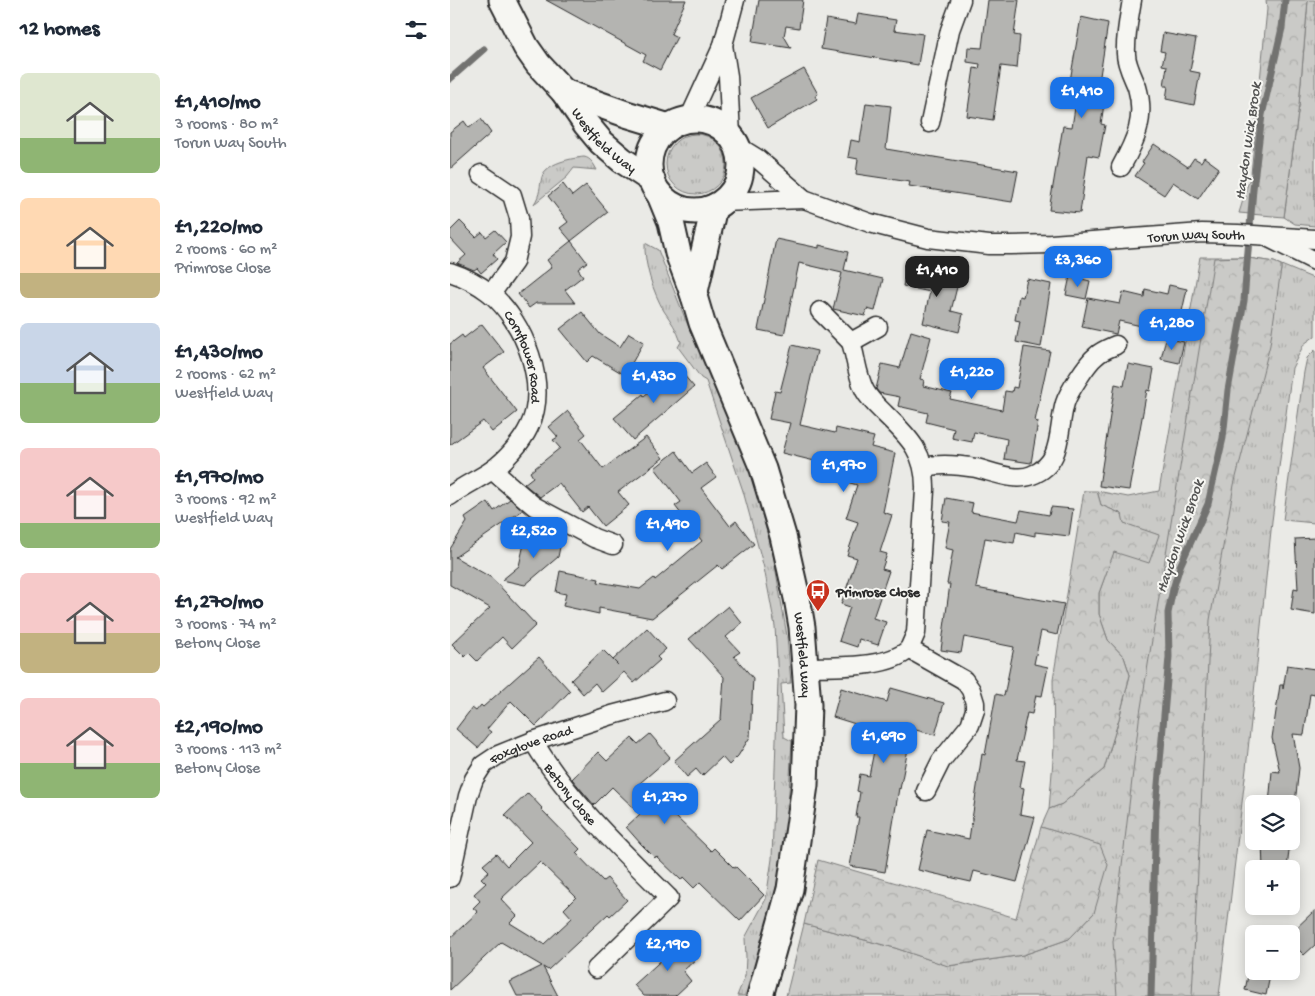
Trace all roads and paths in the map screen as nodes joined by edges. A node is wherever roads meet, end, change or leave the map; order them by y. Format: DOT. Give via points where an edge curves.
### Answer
graph roads {
  1 [pos="502,0"];
  2 [pos="735,0"];
  3 [pos="961,0"];
  4 [pos="1132,0"];
  5 [pos="723,45"];
  6 [pos="564,92"];
  7 [pos="679,123"];
  8 [pos="930,123"];
  9 [pos="734,141"];
  10 [pos="1121,167"];
  11 [pos="481,174"];
  12 [pos="656,187"];
  13 [pos="804,199"];
  14 [pos="718,204"];
  15 [pos="1262,236"];
  16 [pos="1315,239"];
  17 [pos="1315,262"];
  18 [pos="450,272"];
  19 [pos="491,294"];
  20 [pos="694,296"];
  21 [pos="820,311"];
  22 [pos="878,327"];
  23 [pos="852,342"];
  24 [pos="1116,345"];
  25 [pos="924,467"];
  26 [pos="492,470"];
  27 [pos="450,496"];
  28 [pos="613,545"];
  29 [pos="909,649"];
  30 [pos="806,667"];
  31 [pos="665,701"];
  32 [pos="533,742"];
  33 [pos="926,791"];
  34 [pos="450,878"];
  35 [pos="596,969"];
  36 [pos="760,996"];
  1 -- 6 [label="main road, Westfield Way" via="538,64"];
  2 -- 5 [label="street"];
  3 -- 8 [label="street" via="950,30"];
  4 -- 10 [label="street" via="1126,56 1138,90 1140,120 1133,145"];
  5 -- 7 [label="street"];
  5 -- 9 [label="street"];
  6 -- 7 [label="main road, Westfield Way" via="626,114"];
  6 -- 12 [label="main road, Westfield Way" via="601,142"];
  7 -- 9 [label="main road, Westfield Way" via="698,119 714,122"];
  7 -- 12 [label="main road, Westfield Way" via="658,137 651,150 649,161"];
  9 -- 13 [label="street, Torun Way South"];
  9 -- 14 [label="main road" via="741,161 740,174 736,187"];
  11 -- 19 [label="street" via="512,195 520,218 520,237 514,262"];
  12 -- 14 [label="main road, Westfield Way" via="673,205 685,210 699,210"];
  12 -- 20 [label="main road, Westfield Way" via="671,222 678,253"];
  13 -- 14 [label="street, Torun Way South"];
  13 -- 15 [label="street, Torun Way South" via="870,223 928,238 989,244 1051,244 1184,234"];
  14 -- 20 [label="main road"];
  15 -- 16 [label="street, Torun Way South"];
  15 -- 17 [label="street, Torun Way South"];
  18 -- 19 [label="street, Cornflower Road" via="471,280"];
  19 -- 26 [label="street, Cornflower Road" via="523,336 536,377 537,398 529,427"];
  20 -- 30 [label="main road, Westfield Way" via="712,351 764,469 797,598"];
  21 -- 23 [label="street"];
  22 -- 23 [label="street"];
  23 -- 25 [label="street" via="859,378 866,393 910,441"];
  24 -- 25 [label="street" via="1095,356 1065,400 1056,454 1042,471 1030,476 1015,476 950,464"];
  25 -- 29 [label="street" via="916,633"];
  26 -- 27 [label="street, Cornflower Road"];
  26 -- 28 [label="street" via="534,506"];
  29 -- 30 [label="street" via="891,659 870,664"];
  29 -- 33 [label="street" via="964,680 975,703 970,725 941,761"];
  30 -- 36 [label="main road, Westfield Way" via="807,744 800,828 790,889"];
  31 -- 32 [label="street, Foxglove Road"];
  32 -- 34 [label="street, Foxglove Road" via="498,755 483,766 474,779"];
  32 -- 35 [label="street, Betony Close" via="573,798 669,898"];
}
